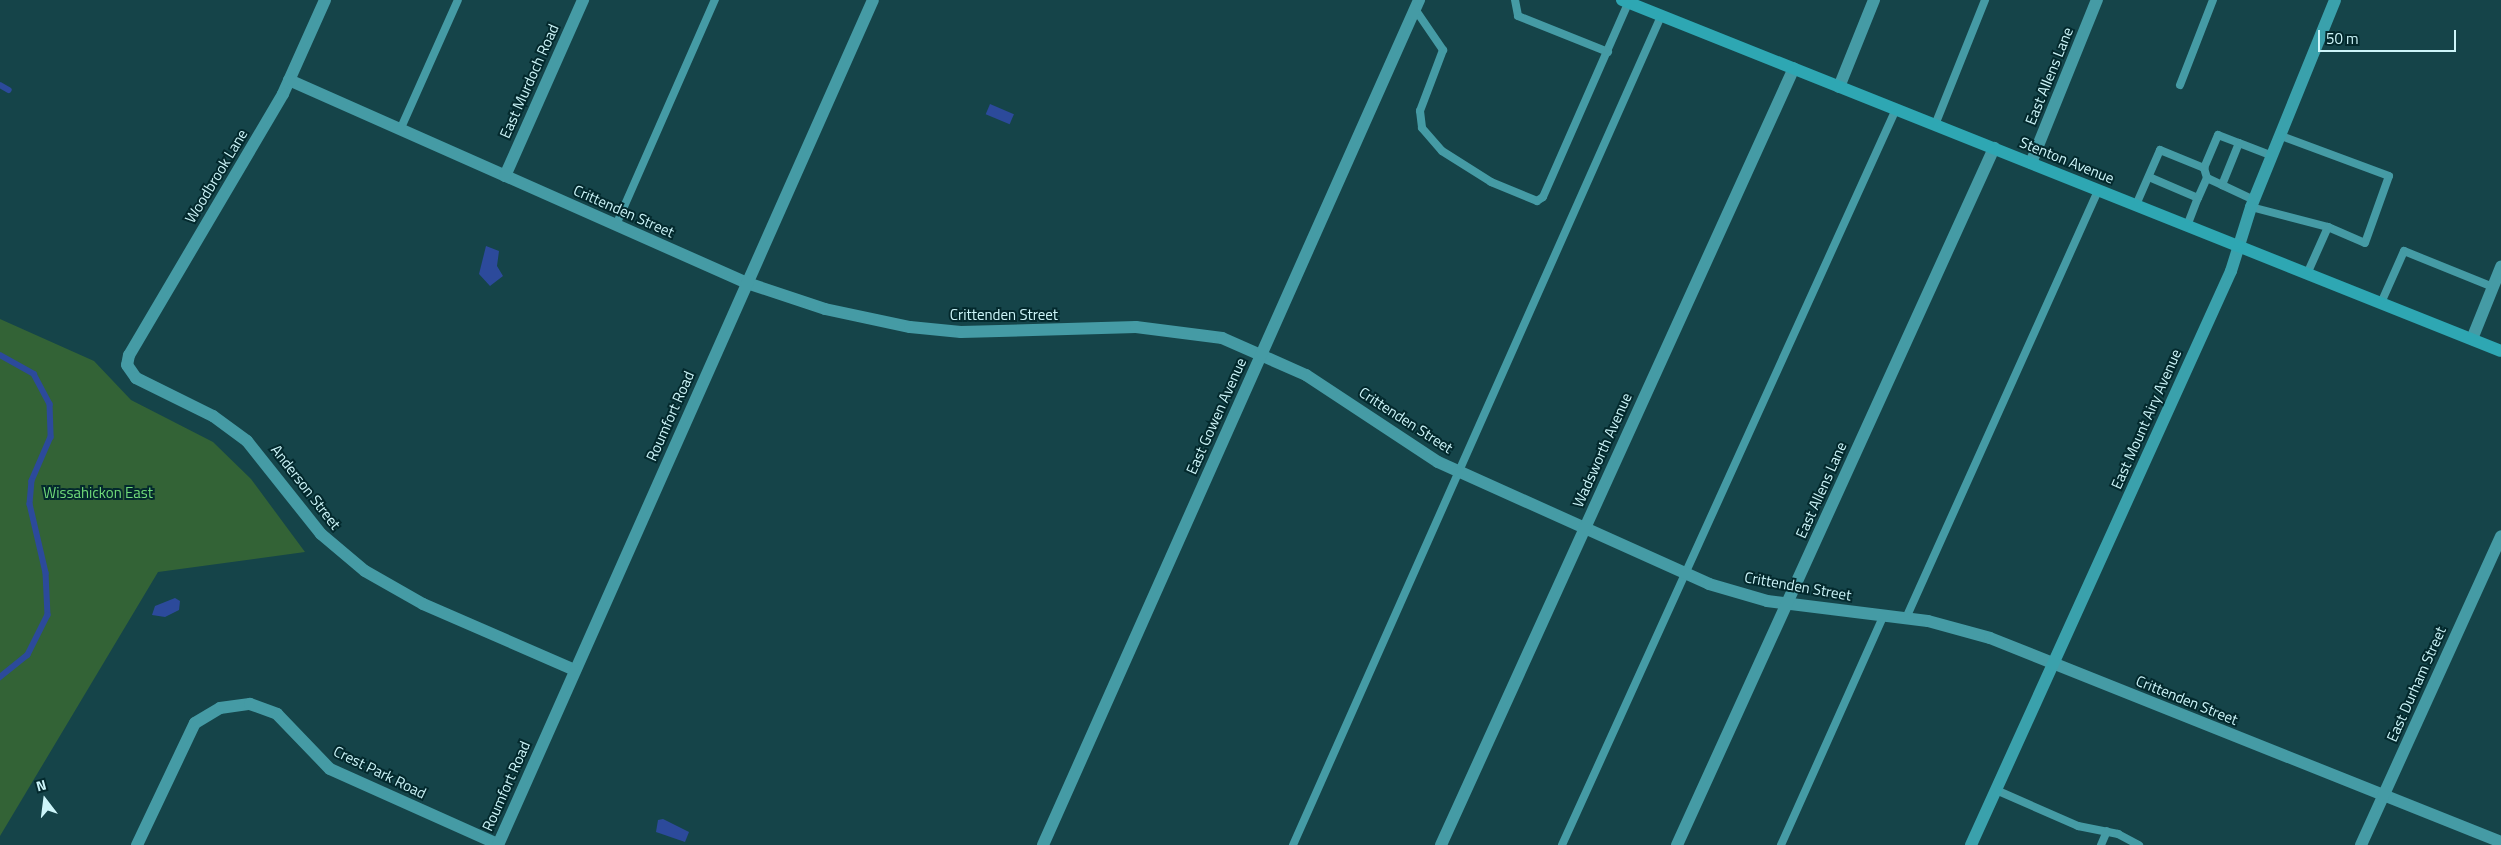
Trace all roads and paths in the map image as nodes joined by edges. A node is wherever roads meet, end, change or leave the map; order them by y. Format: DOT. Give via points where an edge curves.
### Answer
graph roads {
  1 [pos="325,0"];
  2 [pos="458,0"];
  3 [pos="583,0"];
  4 [pos="715,0"];
  5 [pos="873,0"];
  6 [pos="1515,0"];
  7 [pos="1874,0"];
  8 [pos="1984,0"];
  9 [pos="2097,0"];
  10 [pos="2213,0"];
  11 [pos="2335,0"];
  12 [pos="1625,1"];
  13 [pos="1417,5"];
  14 [pos="1649,5"];
  15 [pos="1661,16"];
  16 [pos="1608,52"];
  17 [pos="1794,68"];
  18 [pos="290,80"];
  19 [pos="2180,85"];
  20 [pos="1839,87"];
  21 [pos="1896,109"];
  22 [pos="1935,125"];
  23 [pos="400,130"];
  24 [pos="2279,135"];
  25 [pos="2239,143"];
  26 [pos="1994,148"];
  27 [pos="2271,155"];
  28 [pos="2031,163"];
  29 [pos="2204,168"];
  30 [pos="505,176"];
  31 [pos="2149,177"];
  32 [pos="2206,178"];
  33 [pos="2222,186"];
  34 [pos="2098,190"];
  35 [pos="2198,198"];
  36 [pos="2252,203"];
  37 [pos="2136,205"];
  38 [pos="616,225"];
  39 [pos="2187,226"];
  40 [pos="2328,226"];
  41 [pos="2239,247"];
  42 [pos="2501,267"];
  43 [pos="2307,274"];
  44 [pos="747,283"];
  45 [pos="2493,287"];
  46 [pos="2382,303"];
  47 [pos="2472,339"];
  48 [pos="2501,351"];
  49 [pos="1261,354"];
  50 [pos="128,365"];
  51 [pos="1458,472"];
  52 [pos="1584,528"];
  53 [pos="2501,536"];
  54 [pos="1684,574"];
  55 [pos="1787,604"];
  56 [pos="1884,615"];
  57 [pos="1906,618"];
  58 [pos="2053,664"];
  59 [pos="575,670"];
  60 [pos="1996,790"];
  61 [pos="2383,795"];
  62 [pos="2107,831"];
  63 [pos="2501,842"];
  64 [pos="137,845"];
  65 [pos="498,845"];
  66 [pos="1043,845"];
  67 [pos="1293,845"];
  68 [pos="1441,845"];
  69 [pos="1562,845"];
  70 [pos="1677,845"];
  71 [pos="1781,845"];
  72 [pos="1971,845"];
  73 [pos="2101,845"];
  74 [pos="2139,845"];
  75 [pos="2361,845"];
  1 -- 18 [label="street, Woodbrook Lane"];
  2 -- 23 [label="lane"];
  3 -- 30 [label="street, East Murdoch Road"];
  4 -- 38 [label="lane"];
  5 -- 44 [label="street, Roumfort Road"];
  6 -- 16 [label="lane" via="1518,16"];
  7 -- 20 [label="street"];
  8 -- 22 [label="lane"];
  9 -- 28 [label="street, East Allens Lane"];
  10 -- 19 [label="lane"];
  11 -- 24 [label="main road, East Mount Airy Avenue"];
  12 -- 14 [label="main road, Stenton Avenue"];
  12 -- 16 [label="lane"];
  13 -- 16 [label="lane" via="1443,50 1420,111 1422,128 1442,151 1529,201 1543,197"];
  13 -- 49 [label="street, East Gowen Avenue"];
  14 -- 15 [label="main road, Stenton Avenue"];
  15 -- 17 [label="main road, Stenton Avenue"];
  15 -- 51 [label="lane"];
  17 -- 20 [label="main road, Stenton Avenue"];
  17 -- 52 [label="street, Wadsworth Avenue"];
  18 -- 23 [label="street, Crittenden Street"];
  18 -- 50 [label="street, Woodbrook Lane" via="129,355"];
  20 -- 21 [label="main road, Stenton Avenue"];
  21 -- 22 [label="main road, Stenton Avenue"];
  21 -- 54 [label="lane"];
  22 -- 26 [label="main road, Stenton Avenue"];
  23 -- 30 [label="street, Crittenden Street"];
  24 -- 27 [label="main road, East Mount Airy Avenue"];
  24 -- 40 [label="lane" via="2389,176 2365,243"];
  25 -- 27 [label="lane"];
  25 -- 29 [label="lane" via="2218,135"];
  25 -- 33 [label="lane"];
  26 -- 28 [label="main road, Stenton Avenue"];
  26 -- 55 [label="street, East Allens Lane"];
  27 -- 36 [label="main road, East Mount Airy Avenue"];
  28 -- 34 [label="main road, Stenton Avenue"];
  29 -- 31 [label="lane" via="2160,150"];
  29 -- 32 [label="lane"];
  30 -- 38 [label="street, Crittenden Street"];
  31 -- 35 [label="lane"];
  31 -- 37 [label="lane"];
  32 -- 33 [label="lane"];
  32 -- 35 [label="lane"];
  33 -- 36 [label="lane"];
  34 -- 37 [label="main road, Stenton Avenue"];
  34 -- 57 [label="lane"];
  35 -- 39 [label="lane"];
  36 -- 40 [label="lane"];
  36 -- 41 [label="main road, East Mount Airy Avenue"];
  37 -- 39 [label="main road, Stenton Avenue"];
  38 -- 44 [label="street, Crittenden Street"];
  39 -- 41 [label="main road, Stenton Avenue"];
  40 -- 43 [label="lane"];
  41 -- 43 [label="main road, Stenton Avenue"];
  41 -- 58 [label="main road, East Mount Airy Avenue"];
  42 -- 45 [label="street"];
  43 -- 46 [label="main road, Stenton Avenue"];
  44 -- 49 [label="street, Crittenden Street" via="825,309 910,327 988,334 1158,328 1208,334"];
  44 -- 59 [label="street, Roumfort Road"];
  45 -- 46 [label="lane" via="2404,250"];
  45 -- 47 [label="street"];
  46 -- 47 [label="main road, Stenton Avenue"];
  47 -- 48 [label="main road, Stenton Avenue"];
  49 -- 51 [label="street, Crittenden Street" via="1306,375"];
  49 -- 66 [label="street, East Gowen Avenue"];
  50 -- 59 [label="street, Anderson Street" via="136,378 213,416 241,436 266,461 321,534 365,571 423,604"];
  51 -- 52 [label="street, Crittenden Street"];
  51 -- 67 [label="lane"];
  52 -- 54 [label="street, Crittenden Street"];
  52 -- 68 [label="street, Wadsworth Avenue"];
  53 -- 61 [label="street, East Durham Street"];
  54 -- 55 [label="street, Crittenden Street" via="1735,592"];
  54 -- 69 [label="lane"];
  55 -- 56 [label="street, Crittenden Street"];
  55 -- 70 [label="street, East Allens Lane"];
  56 -- 57 [label="street, Crittenden Street"];
  56 -- 71 [label="lane"];
  57 -- 58 [label="street, Crittenden Street" via="1972,632"];
  58 -- 60 [label="main road, East Mount Airy Avenue"];
  58 -- 61 [label="street, Crittenden Street"];
  59 -- 65 [label="street, Roumfort Road"];
  60 -- 62 [label="lane" via="2078,826"];
  60 -- 72 [label="main road, East Mount Airy Avenue"];
  61 -- 63 [label="street, Crittenden Street"];
  61 -- 75 [label="street, East Durham Street"];
  62 -- 73 [label="lane"];
  62 -- 74 [label="lane"];
  64 -- 65 [label="street, Crest Park Road" via="195,723 220,708 250,704 277,714 330,769"];
}
